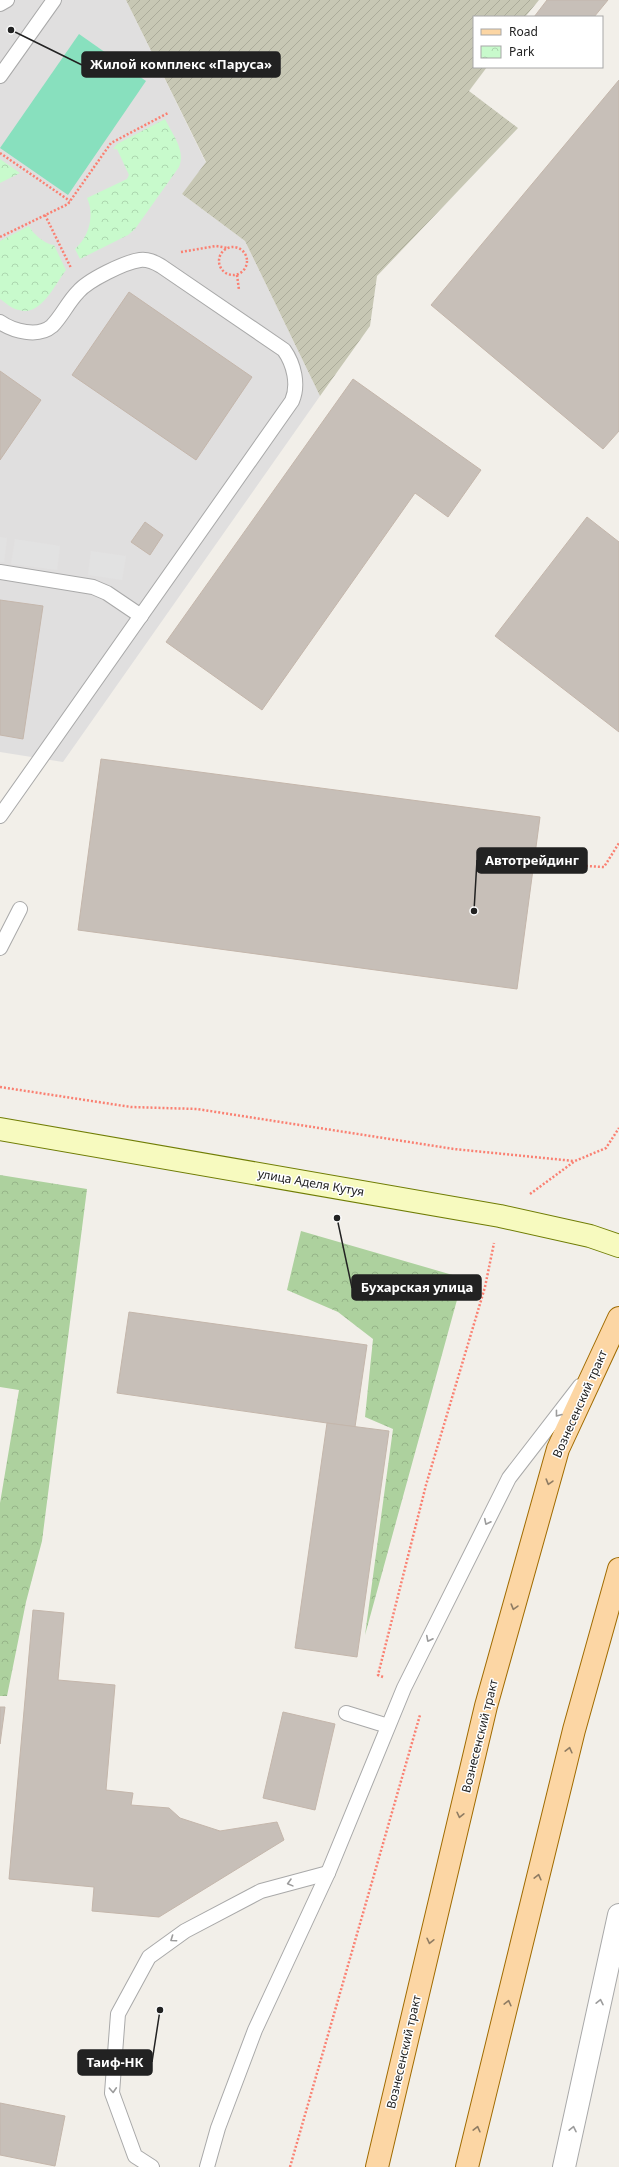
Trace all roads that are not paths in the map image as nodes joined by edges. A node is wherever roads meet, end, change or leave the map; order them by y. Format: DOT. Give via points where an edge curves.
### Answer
graph roads {
  1 [pos="7,0"];
  2 [pos="54,0"];
  3 [pos="0,4"];
  4 [pos="0,76"];
  5 [pos="0,322"];
  6 [pos="0,572"];
  7 [pos="141,616"];
  8 [pos="0,816"];
  9 [pos="20,909"];
  10 [pos="0,948"];
  11 [pos="0,1129"];
  12 [pos="619,1246"];
  13 [pos="619,1318"];
  14 [pos="599,1361"];
  15 [pos="619,1569"];
  16 [pos="346,1713"];
  17 [pos="388,1726"];
  18 [pos="328,1873"];
  19 [pos="619,1915"];
  20 [pos="152,2167"];
  21 [pos="207,2167"];
  22 [pos="377,2167"];
  23 [pos="467,2167"];
  24 [pos="564,2167"];
  1 -- 3 [label="lane"];
  2 -- 4 [label="lane"];
  5 -- 7 [label="lane" via="20,331 43,330 52,326 81,288 95,279 140,260 153,262 284,350 288,358 296,385 292,401"];
  6 -- 7 [label="lane" via="93,587 107,593"];
  7 -- 8 [label="lane"];
  9 -- 10 [label="lane"];
  11 -- 12 [label="street, улица Аделя Кутуя" via="500,1216 590,1236"];
  13 -- 14 [label="main road, Вознесенский тракт"];
  14 -- 17 [label="lane, one-way" via="509,1478 404,1688"];
  14 -- 22 [label="main road, Вознесенский тракт, one-way" via="558,1449 486,1706"];
  23 -- 15 [label="main road, one-way" via="574,1730"];
  16 -- 17 [label="lane"];
  17 -- 18 [label="lane"];
  18 -- 20 [label="lane, one-way" via="261,1891 185,1931 149,1957 118,2014 112,2093 135,2156"];
  18 -- 21 [label="lane" via="255,2030 218,2128"];
  24 -- 19 [label="street, one-way"];
}
